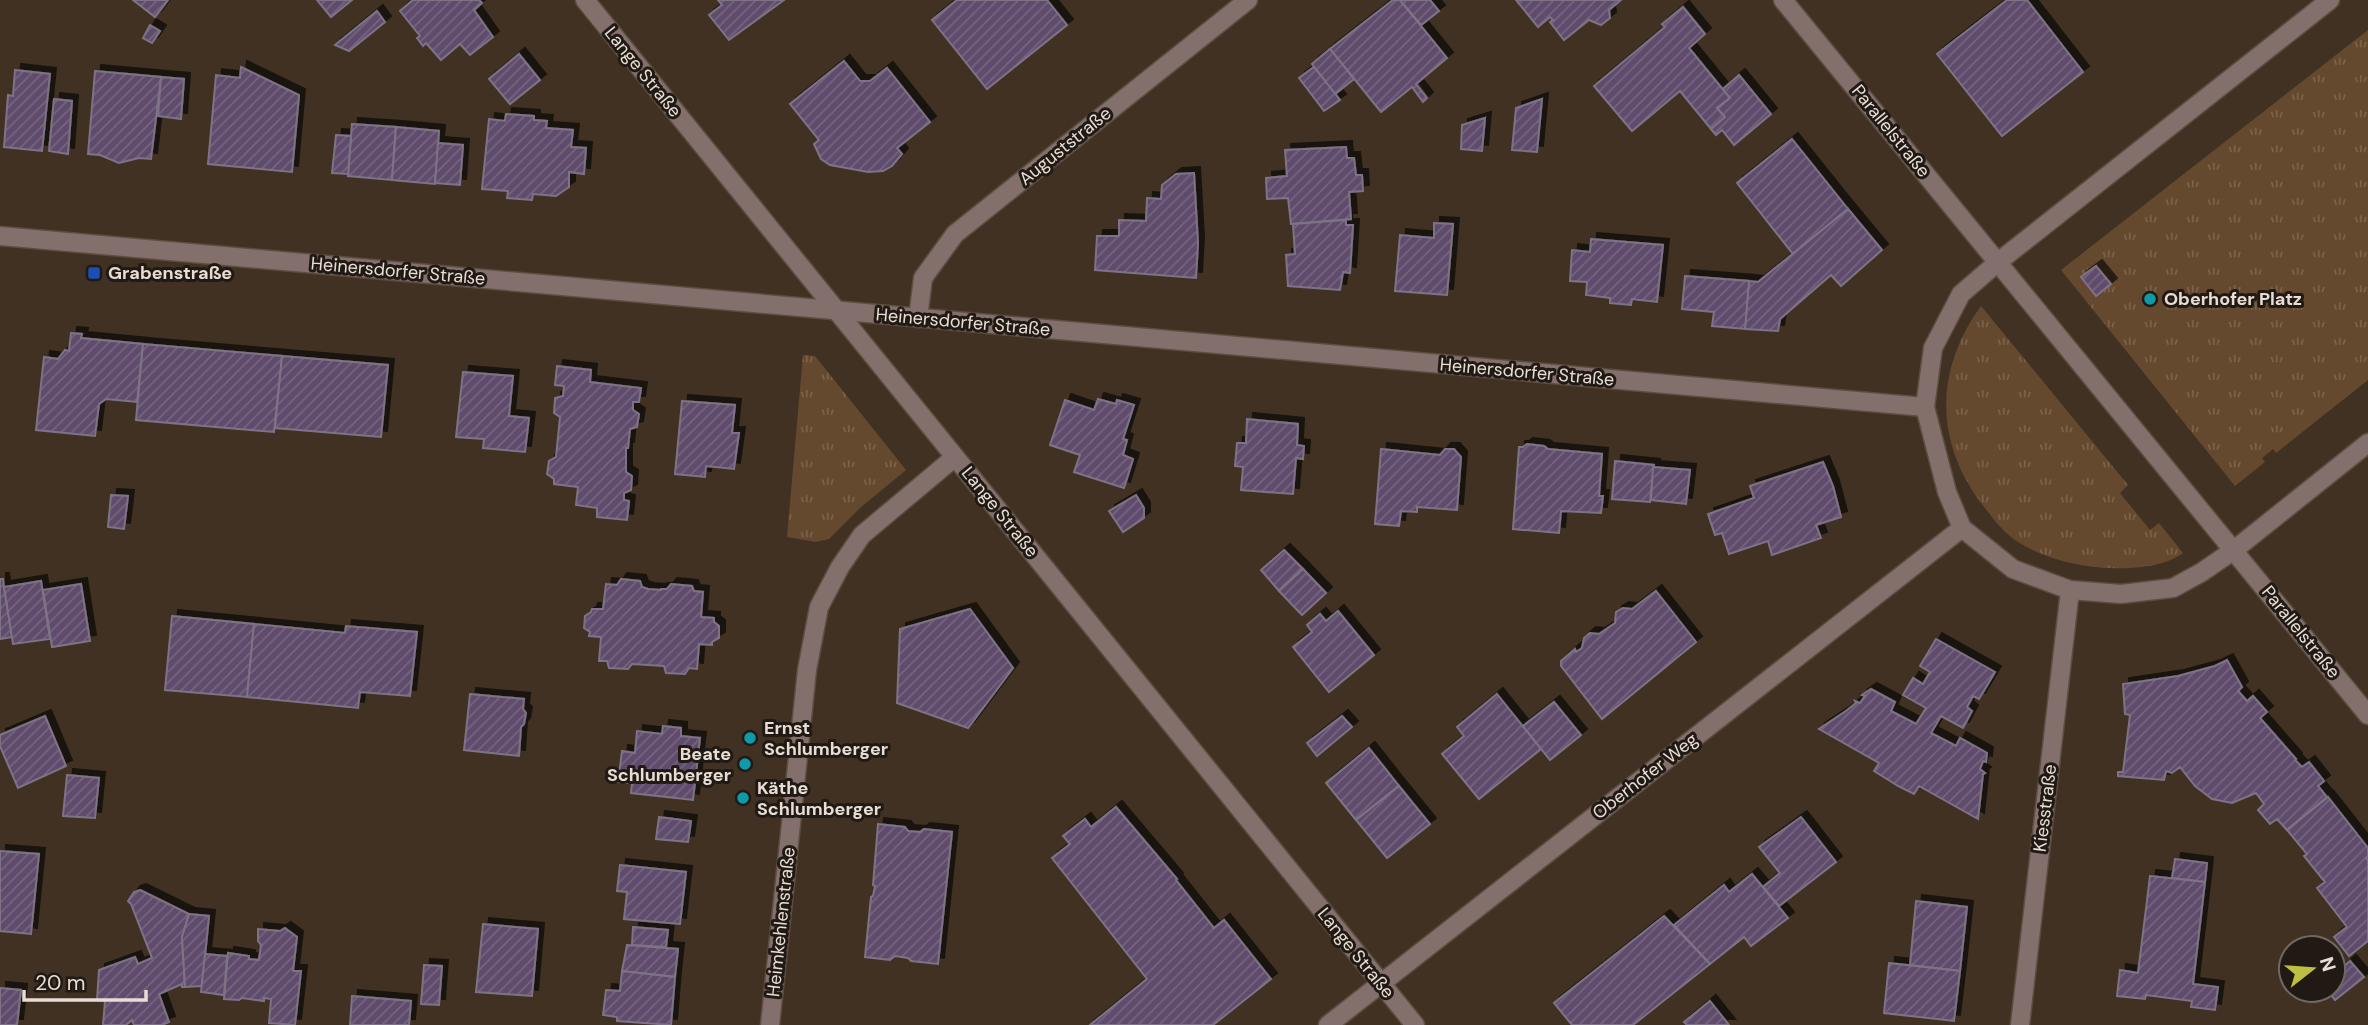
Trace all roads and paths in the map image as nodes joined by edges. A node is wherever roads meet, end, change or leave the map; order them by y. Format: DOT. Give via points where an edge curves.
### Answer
graph roads {
  1 [pos="585,0"];
  2 [pos="1248,0"];
  3 [pos="1783,0"];
  4 [pos="2330,0"];
  5 [pos="0,236"];
  6 [pos="1998,262"];
  7 [pos="837,310"];
  8 [pos="918,318"];
  9 [pos="1925,407"];
  10 [pos="2368,443"];
  11 [pos="955,457"];
  12 [pos="1962,528"];
  13 [pos="2234,550"];
  14 [pos="2070,590"];
  15 [pos="2368,715"];
  16 [pos="1380,983"];
  17 [pos="770,1025"];
  18 [pos="1328,1025"];
  19 [pos="1415,1025"];
  20 [pos="2020,1025"];
  1 -- 7 [label="street, Lange Straße"];
  2 -- 8 [label="street, Auguststraße" via="954,234 923,278"];
  3 -- 6 [label="street, Parallelstraße"];
  4 -- 6 [label="street"];
  5 -- 7 [label="street, Heinersdorfer Straße"];
  6 -- 9 [label="street" via="1961,294 1933,348"];
  6 -- 13 [label="street"];
  7 -- 8 [label="street, Heinersdorfer Straße"];
  7 -- 11 [label="street, Lange Straße"];
  8 -- 9 [label="street, Heinersdorfer Straße"];
  9 -- 12 [label="street" via="1947,492"];
  10 -- 13 [label="street"];
  11 -- 16 [label="street, Lange Straße"];
  11 -- 17 [label="street, Heimkehlenstraße" via="862,535 819,607 807,670"];
  12 -- 14 [label="street" via="2013,569"];
  12 -- 16 [label="street, Oberhofer Weg"];
  13 -- 14 [label="street" via="2173,587 2121,594"];
  13 -- 15 [label="street, Parallelstraße"];
  14 -- 20 [label="street, Kiesstraße"];
  16 -- 18 [label="street, Oberhofer Weg"];
  16 -- 19 [label="street, Lange Straße"];
}
